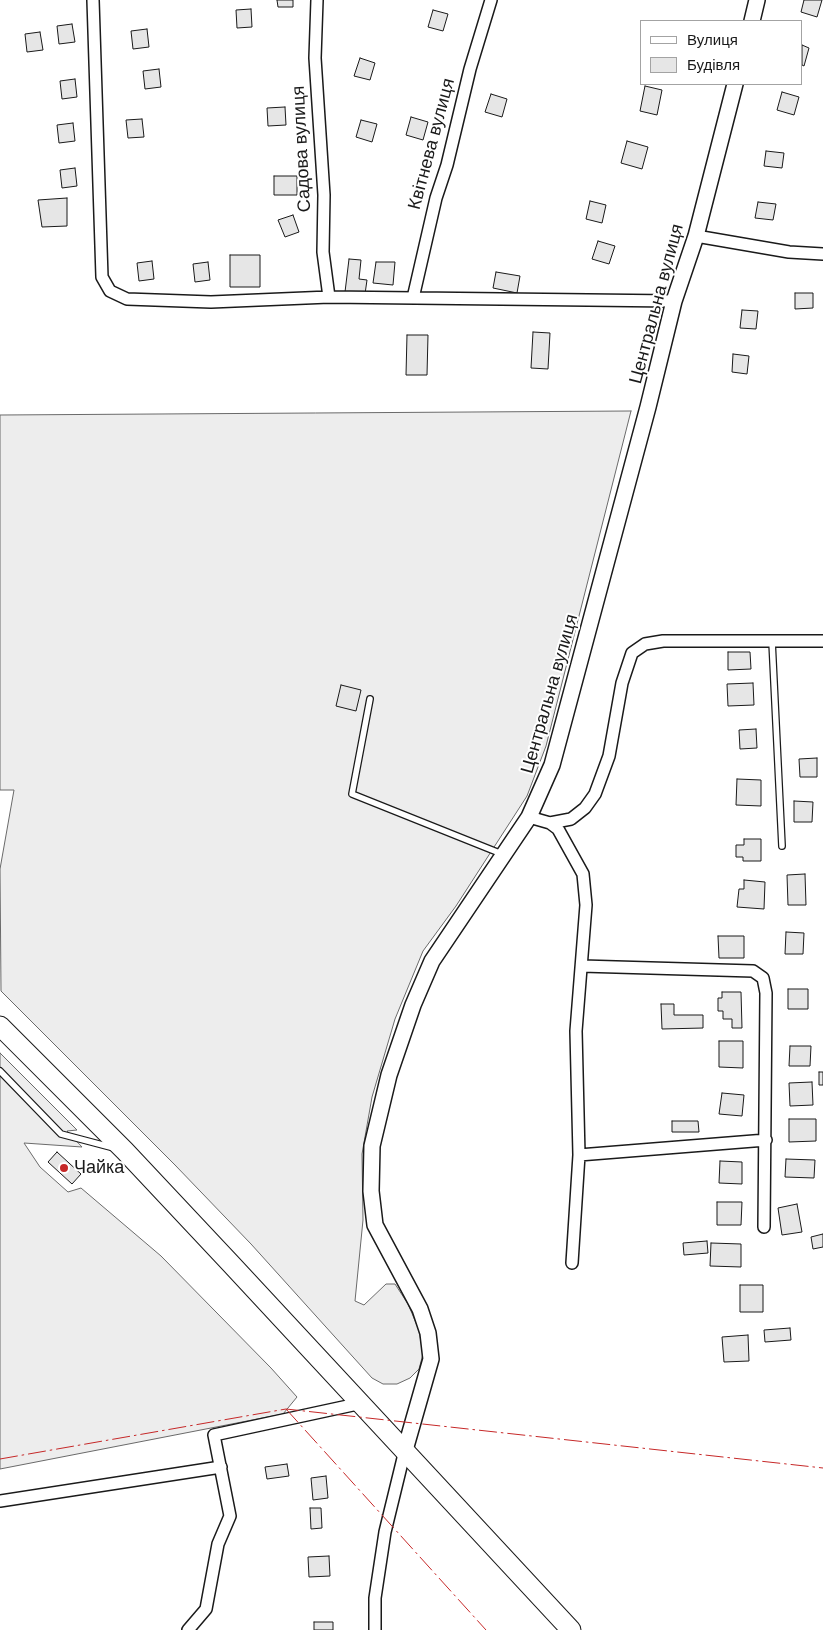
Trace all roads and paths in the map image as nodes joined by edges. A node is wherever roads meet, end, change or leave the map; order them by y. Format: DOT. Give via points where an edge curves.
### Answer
graph roads {
  1 [pos="93,0"];
  2 [pos="317,0"];
  3 [pos="491,0"];
  4 [pos="757,0"];
  5 [pos="752,20"];
  6 [pos="735,85"];
  7 [pos="696,236"];
  8 [pos="823,254"];
  9 [pos="329,297"];
  10 [pos="413,298"];
  11 [pos="674,301"];
  12 [pos="823,641"];
  13 [pos="772,642"];
  14 [pos="370,698"];
  15 [pos="529,817"];
  16 [pos="550,823"];
  17 [pos="782,846"];
  18 [pos="504,854"];
  19 [pos="582,966"];
  20 [pos="0,1026"];
  21 [pos="0,1071"];
  22 [pos="766,1140"];
  23 [pos="125,1151"];
  24 [pos="579,1155"];
  25 [pos="764,1227"];
  26 [pos="572,1263"];
  27 [pos="362,1403"];
  28 [pos="405,1450"];
  29 [pos="221,1467"];
  30 [pos="0,1501"];
  31 [pos="188,1630"];
  32 [pos="375,1630"];
  33 [pos="571,1630"];
  1 -- 9 [label="street" via="102,277 110,291 127,299 211,302"];
  2 -- 9 [label="street, Садова вулиця" via="315,58"];
  3 -- 10 [label="street, Квітнева вулиця" via="436,198"];
  4 -- 5 [label="street"];
  6 -- 7 [label="street, Центральна вулиця"];
  7 -- 8 [label="street" via="789,252"];
  7 -- 11 [label="street, Центральна вулиця"];
  9 -- 10 [label="street"];
  10 -- 11 [label="street"];
  11 -- 15 [label="street, Центральна вулиця" via="552,765"];
  12 -- 13 [label="street"];
  13 -- 16 [label="street" via="663,641 645,644 632,653 622,683 608,756 595,794 571,819"];
  13 -- 17 [label="lane"];
  14 -- 18 [label="lane" via="352,794"];
  15 -- 16 [label="street"];
  15 -- 18 [label="street, Центральна вулиця"];
  16 -- 19 [label="street" via="558,829 583,874 586,905"];
  18 -- 28 [label="street, Центральна вулиця" via="432,961 389,1075 372,1146 371,1191 375,1226 420,1308 428,1333 431,1359"];
  19 -- 22 [label="street" via="753,971 763,978 766,993"];
  19 -- 24 [label="street" via="576,1030"];
  20 -- 23 [label="highway"];
  21 -- 23 [label="lane" via="61,1134"];
  22 -- 24 [label="street"];
  22 -- 25 [label="street"];
  23 -- 27 [label="highway"];
  24 -- 26 [label="street"];
  27 -- 28 [label="highway"];
  27 -- 29 [label="street" via="214,1435"];
  28 -- 32 [label="street" via="385,1532 375,1598"];
  28 -- 33 [label="highway"];
  29 -- 30 [label="street"];
  29 -- 31 [label="street" via="230,1516 218,1544 206,1609"];
}
